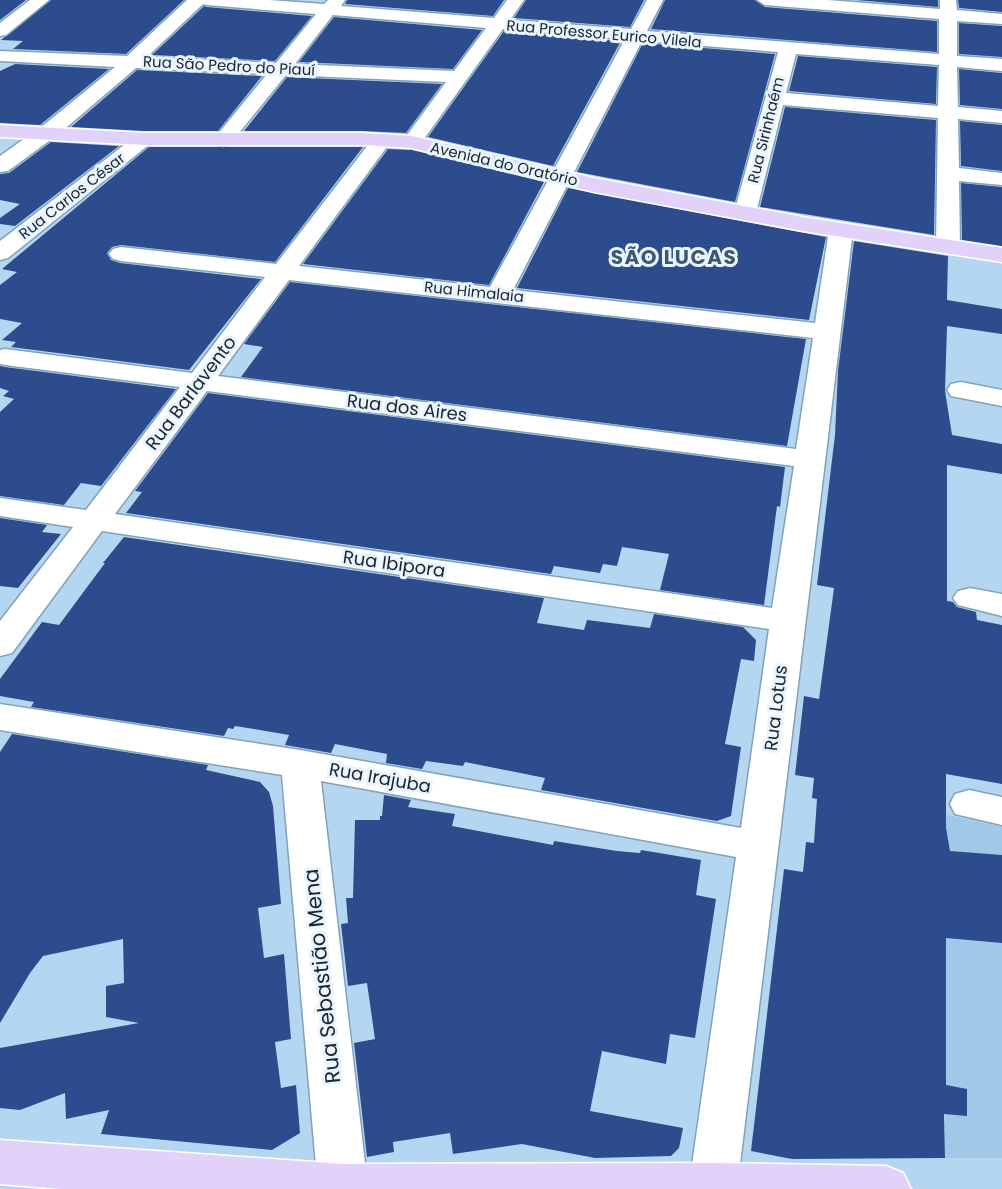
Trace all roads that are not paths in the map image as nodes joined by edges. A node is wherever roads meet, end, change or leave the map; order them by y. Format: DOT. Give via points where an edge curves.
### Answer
graph roads {
  1 [pos="197,0"];
  2 [pos="207,0"];
  3 [pos="516,0"];
  4 [pos="655,0"];
  5 [pos="765,0"];
  6 [pos="799,1"];
  7 [pos="36,4"];
  8 [pos="333,5"];
  9 [pos="0,6"];
  10 [pos="948,7"];
  11 [pos="1002,19"];
  12 [pos="498,25"];
  13 [pos="0,31"];
  14 [pos="635,36"];
  15 [pos="788,48"];
  16 [pos="0,56"];
  17 [pos="135,61"];
  18 [pos="948,61"];
  19 [pos="1002,65"];
  20 [pos="280,69"];
  21 [pos="458,77"];
  22 [pos="774,98"];
  23 [pos="948,113"];
  24 [pos="1002,117"];
  25 [pos="0,131"];
  26 [pos="48,134"];
  27 [pos="144,139"];
  28 [pos="223,140"];
  29 [pos="382,140"];
  30 [pos="412,142"];
  31 [pos="0,166"];
  32 [pos="949,174"];
  33 [pos="561,177"];
  34 [pos="1002,179"];
  35 [pos="745,213"];
  36 [pos="841,230"];
  37 [pos="948,246"];
  38 [pos="0,253"];
  39 [pos="121,254"];
  40 [pos="1002,255"];
  41 [pos="284,272"];
  42 [pos="498,295"];
  43 [pos="826,332"];
  44 [pos="4,357"];
  45 [pos="200,382"];
  46 [pos="961,390"];
  47 [pos="1002,398"];
  48 [pos="809,459"];
  49 [pos="0,507"];
  50 [pos="93,521"];
  51 [pos="970,598"];
  52 [pos="1002,605"];
  53 [pos="787,621"];
  54 [pos="0,645"];
  55 [pos="0,717"];
  56 [pos="300,764"];
  57 [pos="759,846"];
  58 [pos="0,1162"];
  59 [pos="714,1186"];
  60 [pos="343,1188"];
  61 [pos="886,1189"];
  1 -- 17 [label="street"];
  2 -- 8 [label="street, Rua Professor Eurico Vilela"];
  3 -- 12 [label="street"];
  4 -- 14 [label="street"];
  5 -- 6 [label="street"];
  6 -- 10 [label="street"];
  7 -- 9 [label="street"];
  7 -- 13 [label="street"];
  8 -- 12 [label="street, Rua Professor Eurico Vilela"];
  8 -- 20 [label="street"];
  10 -- 11 [label="street"];
  10 -- 18 [label="street"];
  12 -- 14 [label="street, Rua Professor Eurico Vilela"];
  12 -- 21 [label="street"];
  14 -- 15 [label="street, Rua Professor Eurico Vilela"];
  14 -- 33 [label="street"];
  15 -- 18 [label="street, Rua Professor Eurico Vilela"];
  15 -- 22 [label="street, Rua Sirinhaém"];
  16 -- 17 [label="street, Rua São Pedro do Piauí"];
  17 -- 20 [label="street, Rua São Pedro do Piauí"];
  17 -- 26 [label="street"];
  18 -- 19 [label="street, Rua Professor Eurico Vilela"];
  18 -- 23 [label="street"];
  20 -- 21 [label="street, Rua São Pedro do Piauí"];
  20 -- 28 [label="street"];
  21 -- 30 [label="street"];
  22 -- 23 [label="street"];
  22 -- 35 [label="street, Rua Sirinhaém"];
  23 -- 24 [label="street"];
  23 -- 32 [label="street"];
  25 -- 26 [label="main road, Avenida do Oratório"];
  26 -- 27 [label="main road, Avenida do Oratório"];
  26 -- 31 [label="street"];
  27 -- 28 [label="main road, Avenida do Oratório"];
  27 -- 38 [label="street, Rua Carlos César"];
  28 -- 29 [label="main road, Avenida do Oratório"];
  29 -- 30 [label="main road, Avenida do Oratório"];
  29 -- 41 [label="street, Rua Barlavento"];
  30 -- 33 [label="main road, Avenida do Oratório"];
  32 -- 34 [label="street"];
  32 -- 37 [label="street"];
  33 -- 35 [label="main road, Avenida do Oratório"];
  33 -- 42 [label="street"];
  35 -- 36 [label="main road, Avenida do Oratório"];
  36 -- 37 [label="main road, Avenida do Oratório"];
  36 -- 43 [label="street, Rua Lotus"];
  37 -- 40 [label="main road, Avenida do Oratório"];
  39 -- 41 [label="street, Rua Himalaia"];
  41 -- 42 [label="street, Rua Himalaia"];
  41 -- 45 [label="street, Rua Barlavento"];
  42 -- 43 [label="street, Rua Himalaia"];
  43 -- 48 [label="street, Rua Lotus"];
  44 -- 45 [label="street, Rua dos Aires"];
  45 -- 48 [label="street, Rua dos Aires"];
  45 -- 50 [label="street, Rua Barlavento"];
  46 -- 47 [label="street"];
  48 -- 53 [label="street, Rua Lotus"];
  49 -- 50 [label="street, Rua Ibipora"];
  50 -- 53 [label="street, Rua Ibipora"];
  50 -- 54 [label="street, Rua Barlavento"];
  51 -- 52 [label="street"];
  53 -- 57 [label="street, Rua Lotus"];
  55 -- 56 [label="street, Rua Irajuba"];
  56 -- 57 [label="street, Rua Irajuba"];
  56 -- 60 [label="street, Rua Sebastião Mena"];
  57 -- 59 [label="street, Rua Lotus"];
  58 -- 60 [label="main road"];
  59 -- 60 [label="main road"];
  59 -- 61 [label="main road"];
}
